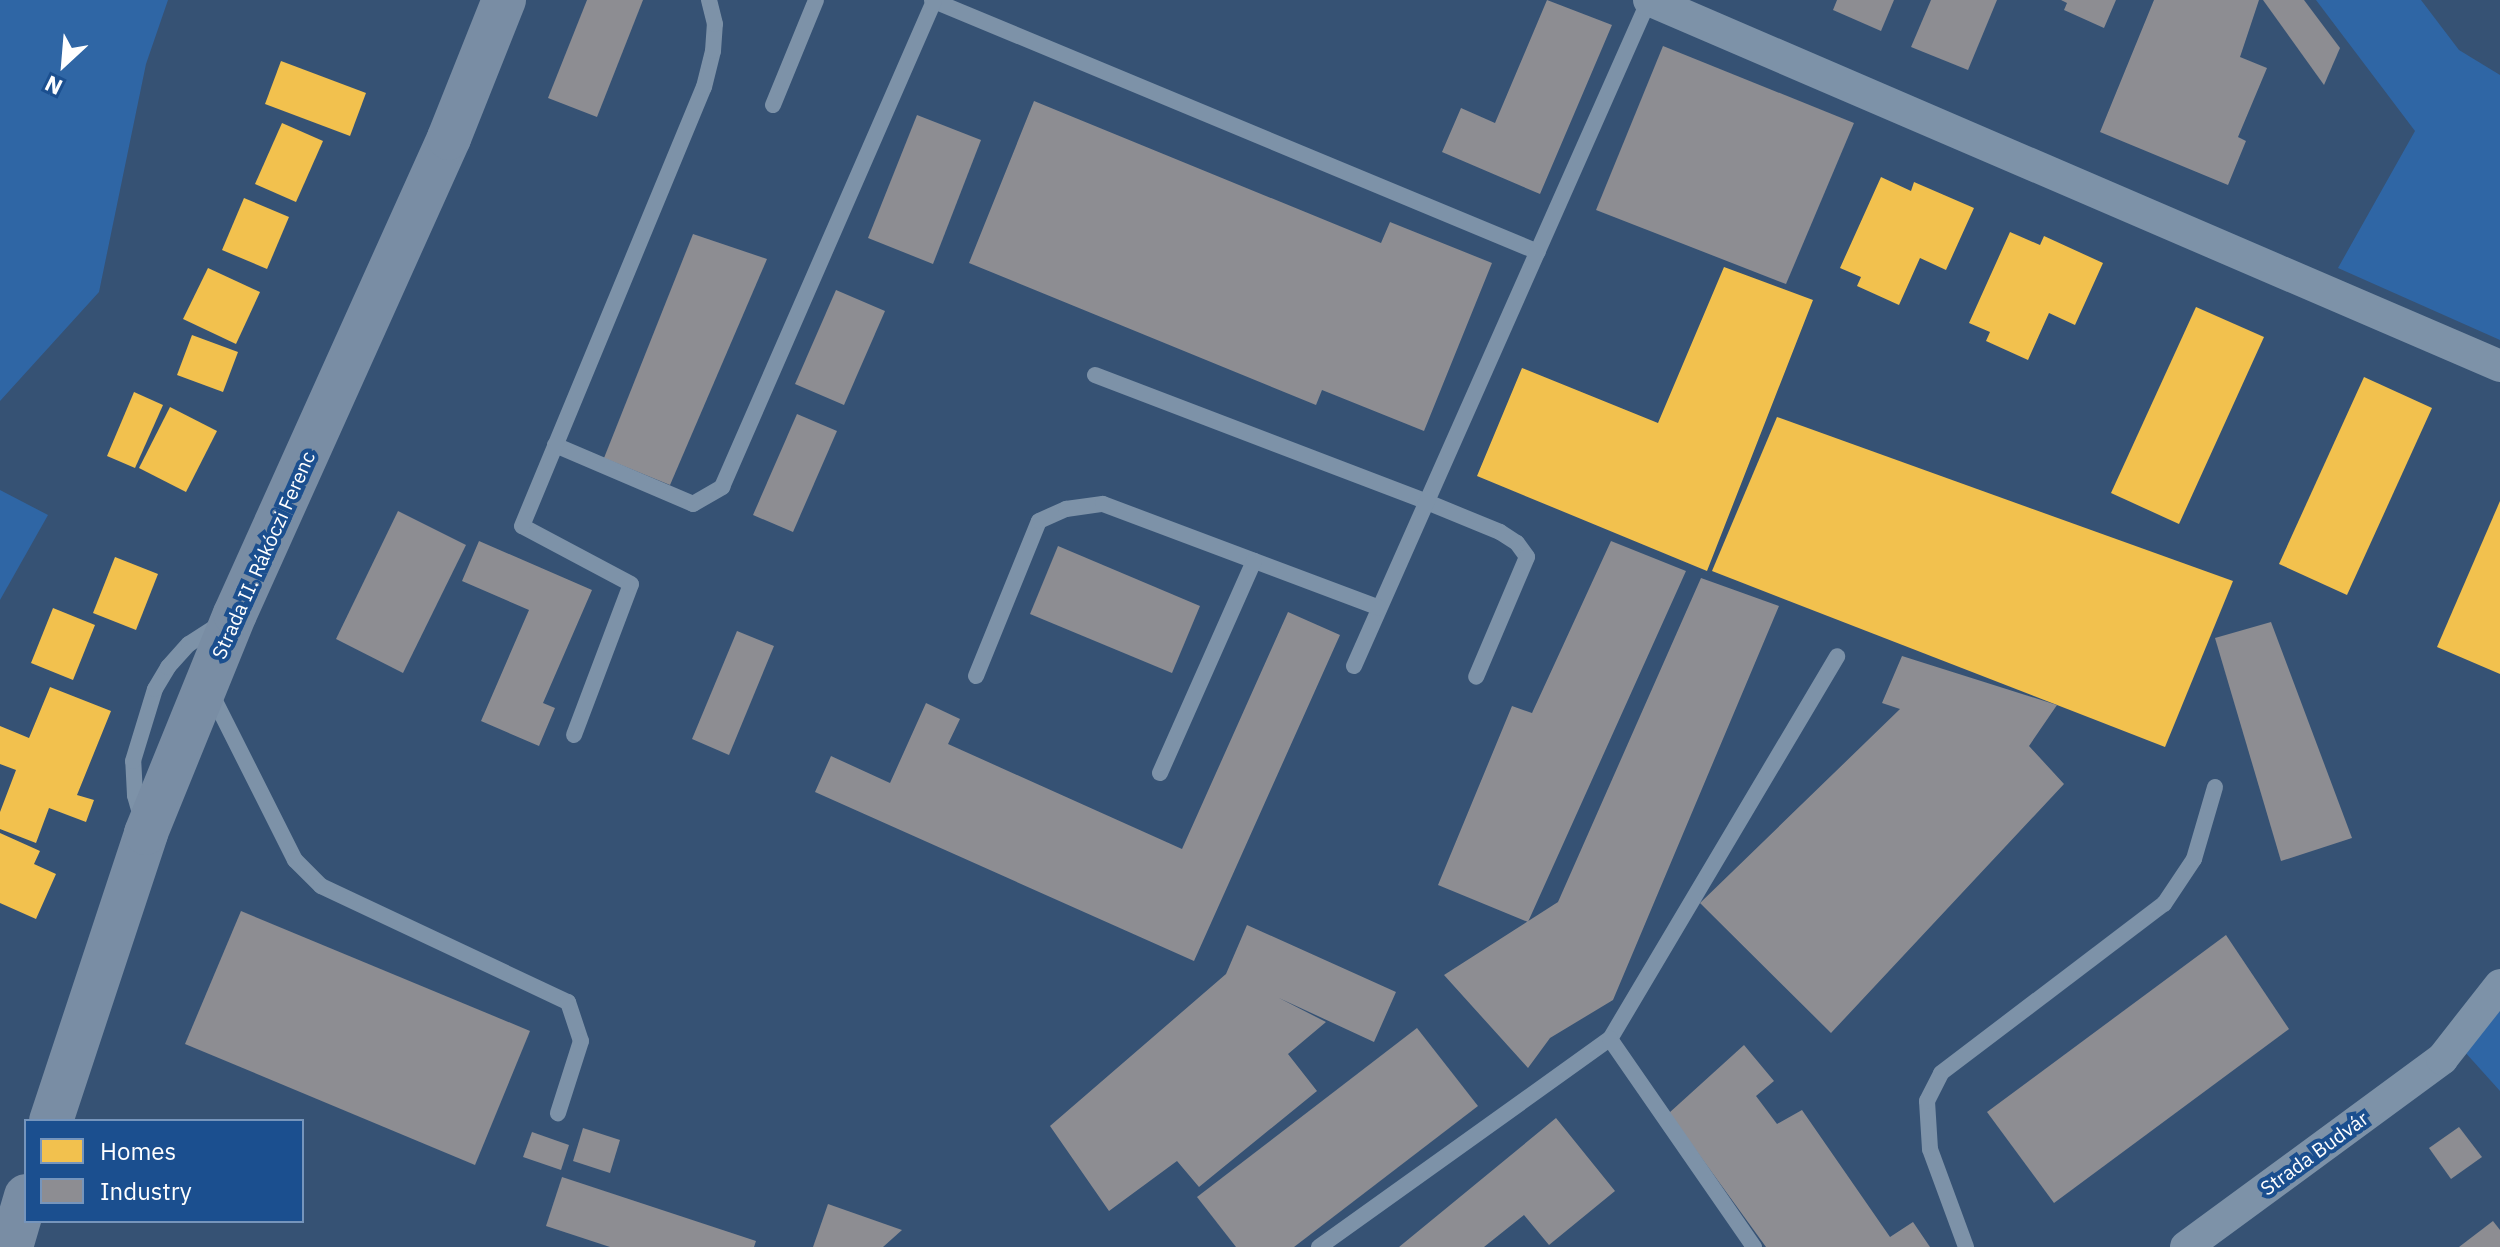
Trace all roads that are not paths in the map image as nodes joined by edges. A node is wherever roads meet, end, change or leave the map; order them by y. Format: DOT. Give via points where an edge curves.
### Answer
graph roads {
  1 [pos="504,0"];
  2 [pos="709,0"];
  3 [pos="816,0"];
  4 [pos="933,0"];
  5 [pos="1649,0"];
  6 [pos="773,105"];
  7 [pos="1538,252"];
  8 [pos="2500,366"];
  9 [pos="1095,375"];
  10 [pos="555,445"];
  11 [pos="1427,502"];
  12 [pos="1254,561"];
  13 [pos="1379,608"];
  14 [pos="235,614"];
  15 [pos="1837,656"];
  16 [pos="1354,666"];
  17 [pos="976,676"];
  18 [pos="1476,677"];
  19 [pos="207,685"];
  20 [pos="574,735"];
  21 [pos="1160,773"];
  22 [pos="2215,787"];
  23 [pos="146,833"];
  24 [pos="2500,985"];
  25 [pos="1610,1039"];
  26 [pos="558,1113"];
  27 [pos="52,1119"];
  28 [pos="24,1203"];
  29 [pos="11,1247"];
  30 [pos="1319,1247"];
  31 [pos="1754,1247"];
  32 [pos="1966,1247"];
  33 [pos="2186,1247"];
  1 -- 14 [label="main road, Strada II. Rákóczi Ferenc" via="449,138"];
  2 -- 10 [label="lane" via="715,24 704,87"];
  3 -- 6 [label="lane"];
  4 -- 7 [label="lane"];
  4 -- 10 [label="lane" via="722,487 693,504"];
  5 -- 7 [label="lane"];
  5 -- 8 [label="street"];
  7 -- 11 [label="lane"];
  9 -- 11 [label="lane"];
  10 -- 20 [label="lane" via="522,526 631,584"];
  11 -- 13 [label="lane"];
  11 -- 18 [label="lane" via="1500,532 1527,557"];
  12 -- 13 [label="lane"];
  12 -- 17 [label="lane" via="1103,504 1066,509 1039,521"];
  12 -- 21 [label="lane"];
  13 -- 16 [label="lane"];
  14 -- 19 [label="main road, Strada II. Rákóczi Ferenc"];
  14 -- 23 [label="lane" via="189,644 155,689 133,761 135,795"];
  15 -- 25 [label="lane"];
  19 -- 23 [label="main road, Strada II. Rákóczi Ferenc"];
  19 -- 26 [label="lane" via="295,860 321,886 568,1002 581,1041"];
  22 -- 32 [label="lane" via="2194,859 2164,904 1941,1073 1927,1101 1930,1149"];
  23 -- 27 [label="main road, Strada II. Rákóczi Ferenc"];
  24 -- 33 [label="street, Strada Budvár" via="2442,1059"];
  25 -- 30 [label="lane"];
  25 -- 31 [label="lane"];
  28 -- 29 [label="main road"];
}
